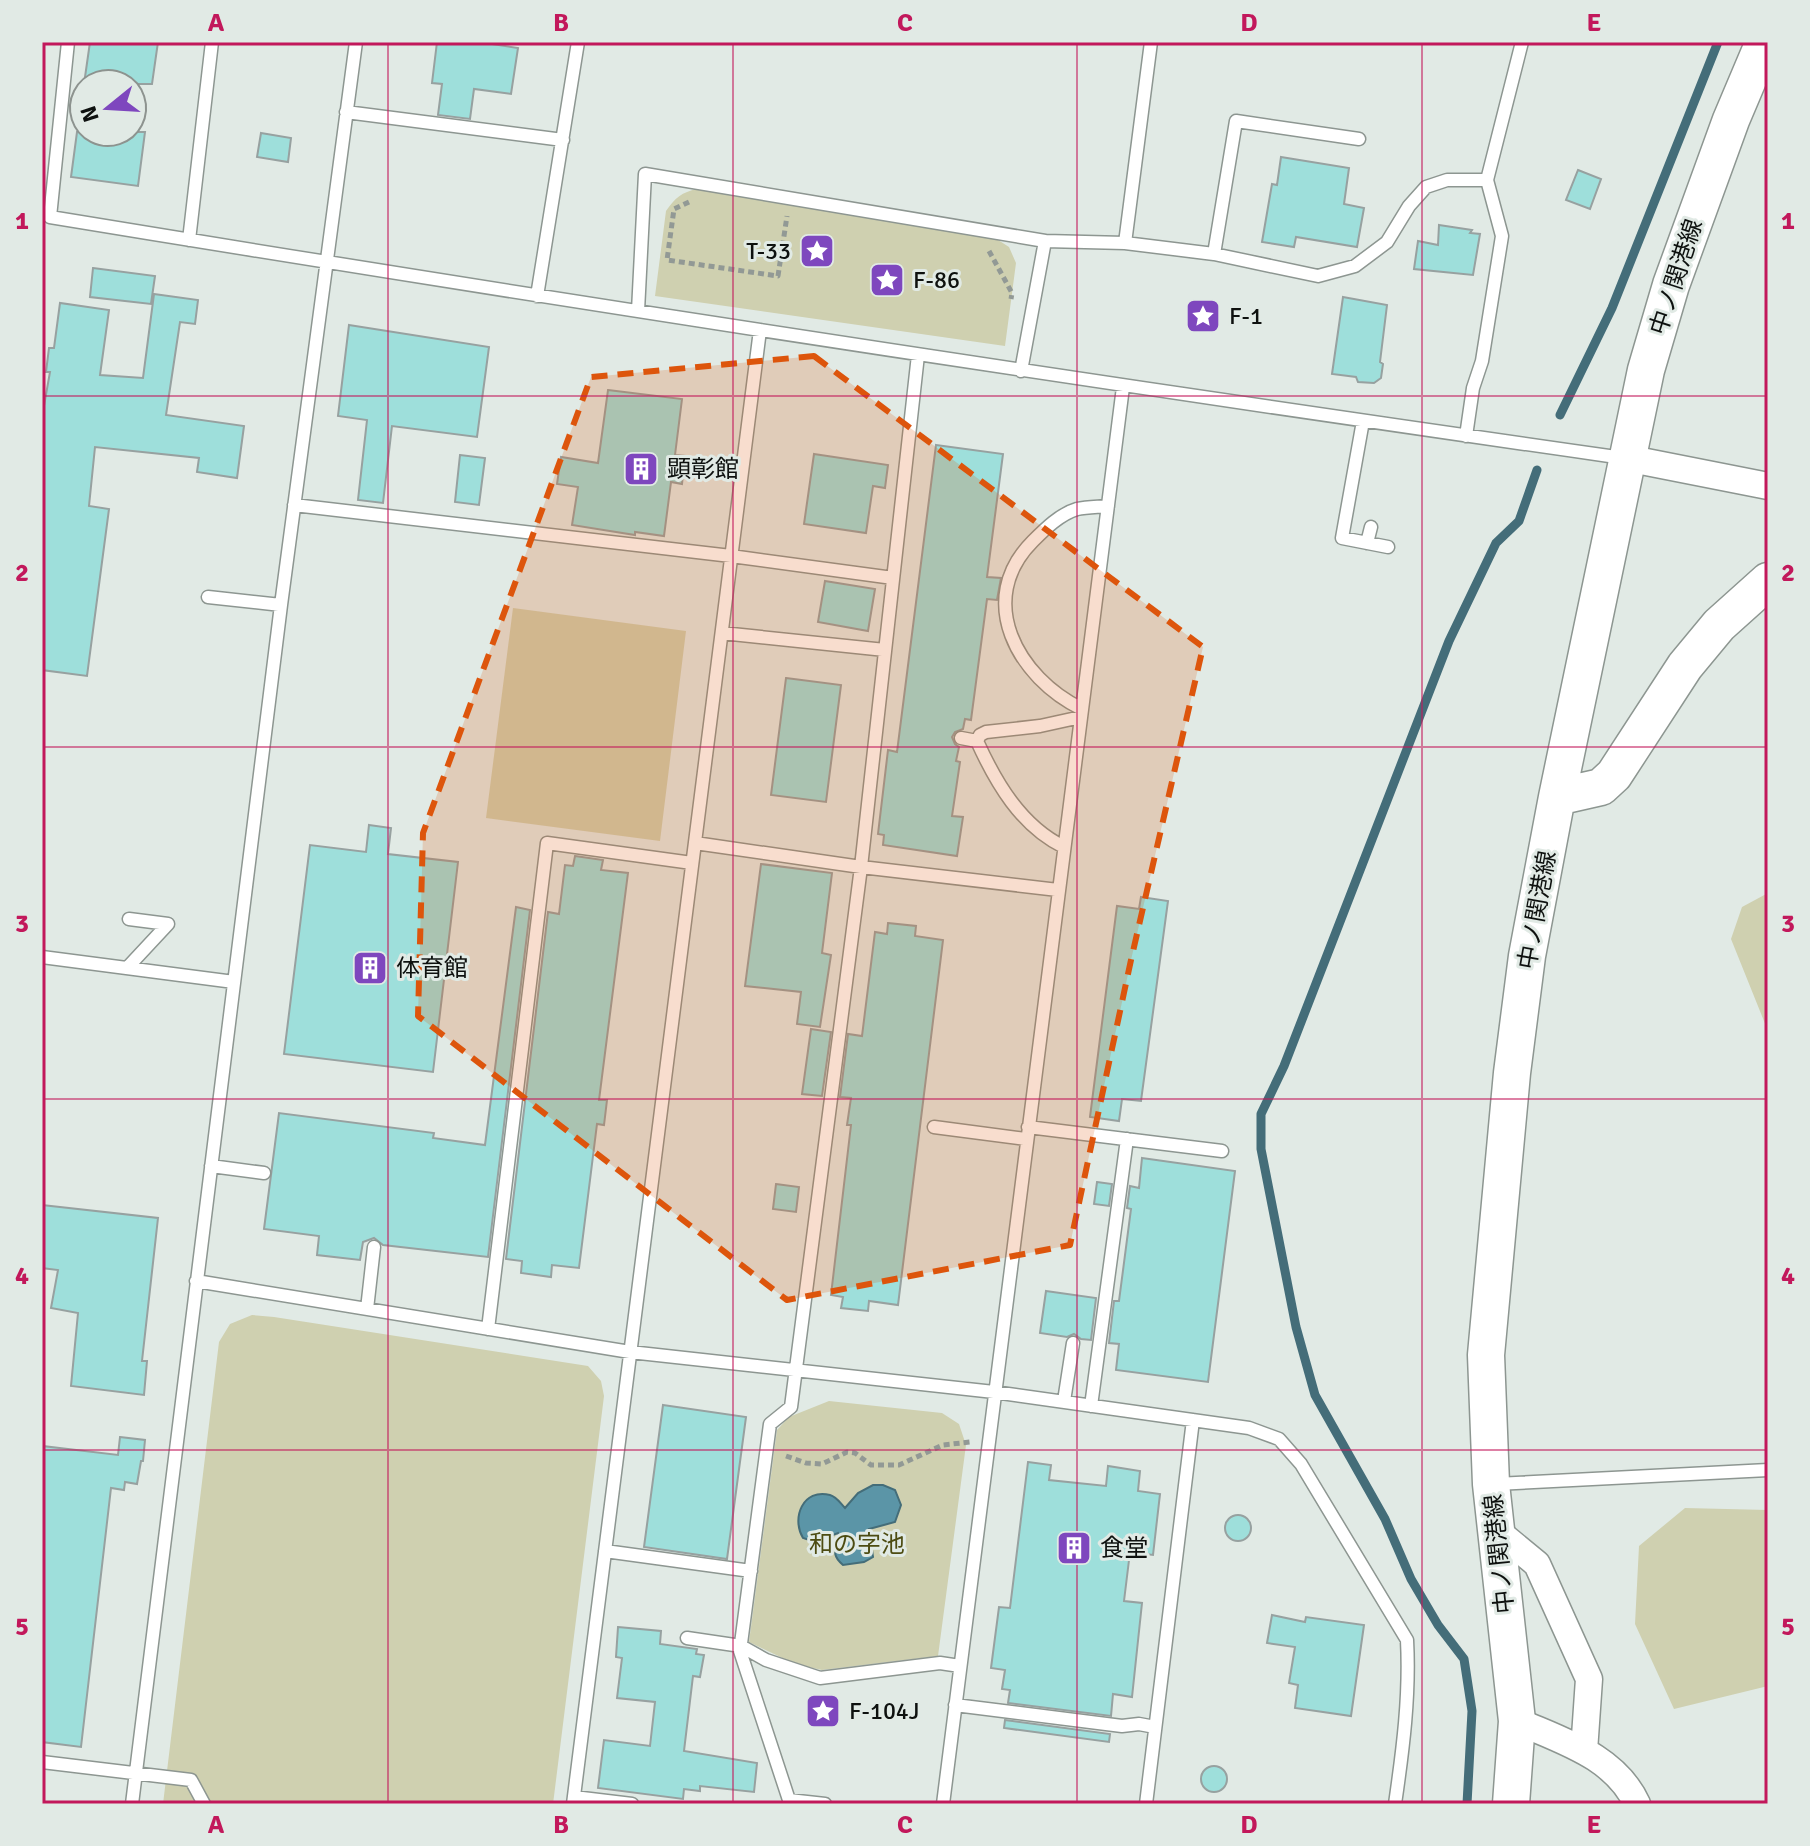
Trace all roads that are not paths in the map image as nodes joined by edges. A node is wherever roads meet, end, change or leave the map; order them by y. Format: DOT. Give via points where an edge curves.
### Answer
graph roads {
  1 [pos="68,42"];
  2 [pos="212,42"];
  3 [pos="356,42"];
  4 [pos="578,42"];
  5 [pos="1151,42"];
  6 [pos="1522,42"];
  7 [pos="1764,42"];
  8 [pos="346,112"];
  9 [pos="1359,139"];
  10 [pos="563,140"];
  11 [pos="1487,180"];
  12 [pos="189,240"];
  13 [pos="1045,241"];
  14 [pos="1125,243"];
  15 [pos="1214,254"];
  16 [pos="325,263"];
  17 [pos="537,296"];
  18 [pos="638,311"];
  19 [pos="760,330"];
  20 [pos="918,355"];
  21 [pos="1021,371"];
  22 [pos="1123,387"];
  23 [pos="1363,421"];
  24 [pos="1466,436"];
  25 [pos="1626,458"];
  26 [pos="1768,486"];
  27 [pos="294,505"];
  28 [pos="1108,506"];
  29 [pos="1371,527"];
  30 [pos="1367,543"];
  31 [pos="1388,547"];
  32 [pos="731,556"];
  33 [pos="893,578"];
  34 [pos="1768,581"];
  35 [pos="208,597"];
  36 [pos="281,605"];
  37 [pos="722,633"];
  38 [pos="885,650"];
  39 [pos="1081,713"];
  40 [pos="961,738"];
  41 [pos="977,741"];
  42 [pos="1557,797"];
  43 [pos="695,843"];
  44 [pos="1064,847"];
  45 [pos="692,863"];
  46 [pos="861,867"];
  47 [pos="1058,890"];
  48 [pos="129,919"];
  49 [pos="42,957"];
  50 [pos="127,968"];
  51 [pos="234,982"];
  52 [pos="934,1127"];
  53 [pos="1027,1133"];
  54 [pos="1127,1139"];
  55 [pos="1222,1151"];
  56 [pos="211,1166"];
  57 [pos="264,1173"];
  58 [pos="374,1247"];
  59 [pos="196,1281"];
  60 [pos="367,1309"];
  61 [pos="488,1329"];
  62 [pos="1073,1343"];
  63 [pos="630,1352"];
  64 [pos="796,1371"];
  65 [pos="994,1392"];
  66 [pos="1064,1401"];
  67 [pos="1091,1406"];
  68 [pos="1193,1420"];
  69 [pos="1768,1470"];
  70 [pos="1491,1484"];
  71 [pos="1497,1531"];
  72 [pos="605,1551"];
  73 [pos="751,1571"];
  74 [pos="687,1638"];
  75 [pos="741,1646"];
  76 [pos="960,1666"];
  77 [pos="955,1705"];
  78 [pos="1517,1721"];
  79 [pos="1155,1727"];
  80 [pos="1584,1751"];
  81 [pos="42,1762"];
  82 [pos="136,1774"];
  83 [pos="573,1801"];
  84 [pos="132,1804"];
  85 [pos="204,1804"];
  86 [pos="632,1804"];
  87 [pos="825,1804"];
  88 [pos="943,1804"];
  89 [pos="1146,1804"];
  90 [pos="1395,1804"];
  91 [pos="1511,1804"];
  92 [pos="1637,1804"];
  1 -- 12 [label="lane" via="50,217"];
  2 -- 12 [label="lane"];
  3 -- 8 [label="lane"];
  4 -- 10 [label="lane"];
  5 -- 14 [label="lane"];
  6 -- 11 [label="lane"];
  7 -- 25 [label="main road, 中ノ関港線" via="1671,285"];
  8 -- 10 [label="lane"];
  8 -- 16 [label="lane"];
  9 -- 15 [label="lane" via="1236,121"];
  10 -- 17 [label="lane"];
  11 -- 15 [label="lane" via="1447,180 1426,187 1387,242 1355,266 1318,276"];
  11 -- 24 [label="lane" via="1502,236"];
  12 -- 16 [label="lane"];
  13 -- 14 [label="lane"];
  13 -- 18 [label="lane" via="645,174"];
  13 -- 21 [label="lane"];
  14 -- 15 [label="lane"];
  16 -- 17 [label="lane"];
  16 -- 27 [label="lane"];
  17 -- 18 [label="lane"];
  18 -- 19 [label="lane"];
  19 -- 20 [label="lane"];
  19 -- 32 [label="lane"];
  20 -- 21 [label="lane"];
  20 -- 33 [label="lane"];
  21 -- 22 [label="lane"];
  22 -- 23 [label="lane"];
  22 -- 28 [label="lane"];
  23 -- 24 [label="lane"];
  23 -- 30 [label="lane" via="1342,538"];
  24 -- 25 [label="lane"];
  25 -- 26 [label="street"];
  25 -- 42 [label="main road, 中ノ関港線"];
  27 -- 32 [label="lane"];
  27 -- 36 [label="lane"];
  28 -- 39 [label="lane"];
  28 -- 39 [label="lane" via="1076,510 1048,525 1019,554 1009,573 1003,611 1014,645 1038,678"];
  29 -- 30 [label="lane"];
  30 -- 31 [label="lane"];
  32 -- 33 [label="lane"];
  32 -- 37 [label="lane"];
  33 -- 38 [label="lane"];
  34 -- 42 [label="main road" via="1719,625 1685,666 1614,775 1601,787"];
  35 -- 36 [label="lane"];
  36 -- 51 [label="lane"];
  37 -- 38 [label="lane"];
  37 -- 43 [label="lane"];
  38 -- 46 [label="lane"];
  39 -- 41 [label="lane" via="1040,726 986,732"];
  39 -- 44 [label="lane"];
  40 -- 41 [label="lane"];
  41 -- 44 [label="lane" via="1032,827"];
  42 -- 70 [label="main road, 中ノ関港線" via="1527,956 1512,1073 1486,1355"];
  43 -- 45 [label="lane"];
  43 -- 46 [label="lane"];
  44 -- 47 [label="lane"];
  45 -- 61 [label="lane" via="547,843"];
  45 -- 63 [label="lane"];
  46 -- 47 [label="lane"];
  46 -- 64 [label="lane"];
  47 -- 53 [label="lane"];
  48 -- 50 [label="lane" via="168,924"];
  49 -- 50 [label="lane"];
  50 -- 51 [label="lane"];
  51 -- 56 [label="lane"];
  52 -- 53 [label="lane"];
  53 -- 54 [label="lane"];
  53 -- 65 [label="lane"];
  54 -- 55 [label="lane"];
  54 -- 67 [label="lane"];
  56 -- 57 [label="lane"];
  56 -- 59 [label="lane"];
  58 -- 60 [label="lane"];
  59 -- 60 [label="lane"];
  59 -- 82 [label="lane"];
  60 -- 61 [label="lane"];
  61 -- 63 [label="lane"];
  62 -- 66 [label="lane"];
  63 -- 64 [label="lane"];
  63 -- 72 [label="lane"];
  64 -- 65 [label="lane"];
  64 -- 73 [label="lane" via="791,1407 770,1424"];
  65 -- 66 [label="lane"];
  65 -- 76 [label="lane"];
  66 -- 67 [label="lane"];
  67 -- 68 [label="lane"];
  68 -- 79 [label="lane"];
  68 -- 90 [label="lane" via="1249,1428 1279,1439 1301,1464 1407,1640 1409,1673"];
  69 -- 70 [label="lane"];
  70 -- 71 [label="main road, 中ノ関港線"];
  71 -- 78 [label="main road, 中ノ関港線"];
  71 -- 80 [label="street" via="1537,1564 1589,1679"];
  72 -- 73 [label="lane"];
  72 -- 83 [label="lane"];
  73 -- 75 [label="lane"];
  74 -- 75 [label="lane"];
  75 -- 76 [label="lane" via="820,1678 940,1663"];
  75 -- 87 [label="lane" via="789,1800"];
  76 -- 77 [label="lane"];
  77 -- 79 [label="lane"];
  77 -- 88 [label="lane"];
  78 -- 80 [label="street"];
  78 -- 91 [label="main road, 中ノ関港線"];
  79 -- 89 [label="lane"];
  80 -- 92 [label="street" via="1629,1786"];
  81 -- 82 [label="lane"];
  82 -- 84 [label="lane"];
  82 -- 85 [label="lane" via="191,1780"];
  83 -- 86 [label="lane"];
}
